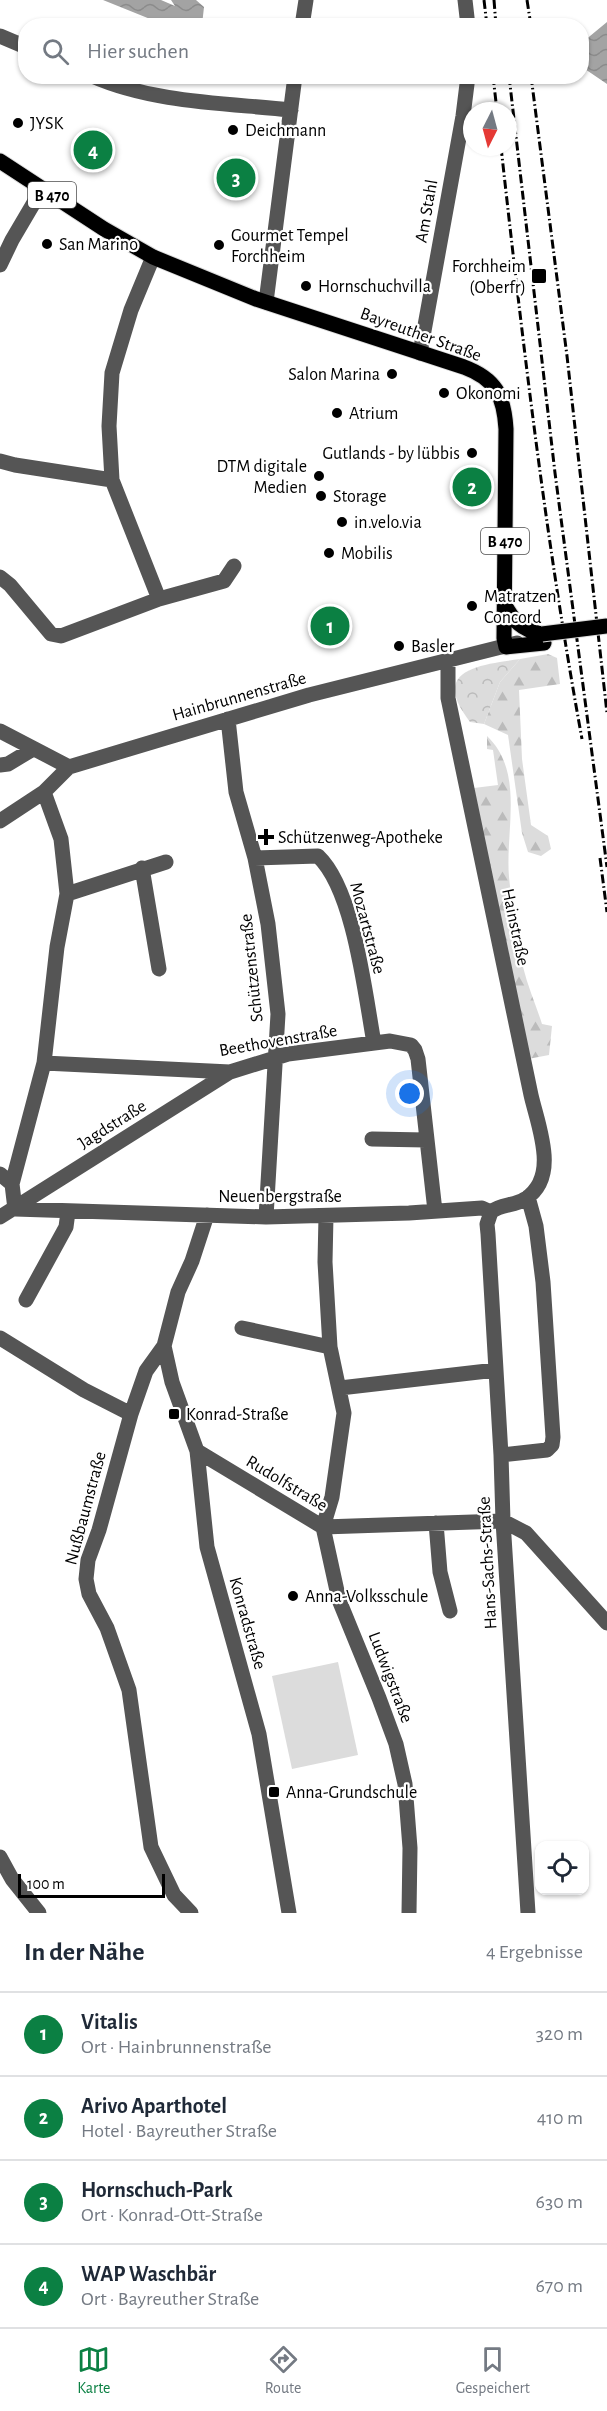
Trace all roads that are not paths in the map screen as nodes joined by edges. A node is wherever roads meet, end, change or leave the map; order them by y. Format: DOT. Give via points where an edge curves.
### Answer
graph roads {
  1 [pos="306,0"];
  2 [pos="303,18"];
  3 [pos="0,36"];
  4 [pos="18,44"];
  5 [pos="109,84"];
  6 [pos="294,84"];
  7 [pos="467,84"];
  8 [pos="291,110"];
  9 [pos="0,161"];
  10 [pos="42,189"];
  11 [pos="153,257"];
  12 [pos="0,265"];
  13 [pos="266,302"];
  14 [pos="420,353"];
  15 [pos="0,461"];
  16 [pos="112,480"];
  17 [pos="234,566"];
  18 [pos="0,577"];
  19 [pos="159,599"];
  20 [pos="504,603"];
  21 [pos="607,626"];
  22 [pos="607,636"];
  23 [pos="543,639"];
  24 [pos="506,646"];
  25 [pos="448,660"];
  26 [pos="228,719"];
  27 [pos="0,731"];
  28 [pos="33,749"];
  29 [pos="0,765"];
  30 [pos="69,767"];
  31 [pos="44,792"];
  32 [pos="0,820"];
  33 [pos="255,858"];
  34 [pos="166,862"];
  35 [pos="142,868"];
  36 [pos="67,894"];
  37 [pos="159,969"];
  38 [pos="374,1043"];
  39 [pos="275,1058"];
  40 [pos="44,1063"];
  41 [pos="230,1072"];
  42 [pos="372,1139"];
  43 [pos="426,1140"];
  44 [pos="0,1174"];
  45 [pos="12,1184"];
  46 [pos="528,1197"];
  47 [pos="15,1209"];
  48 [pos="435,1211"];
  49 [pos="68,1212"];
  50 [pos="491,1212"];
  51 [pos="207,1215"];
  52 [pos="0,1216"];
  53 [pos="326,1216"];
  54 [pos="266,1217"];
  55 [pos="26,1300"];
  56 [pos="242,1328"];
  57 [pos="0,1338"];
  58 [pos="164,1346"];
  59 [pos="330,1347"];
  60 [pos="496,1370"];
  61 [pos="340,1388"];
  62 [pos="131,1414"];
  63 [pos="197,1452"];
  64 [pos="501,1455"];
  65 [pos="503,1521"];
  66 [pos="436,1523"];
  67 [pos="323,1527"];
  68 [pos="450,1611"];
  69 [pos="607,1623"];
  70 [pos="0,1857"];
  71 [pos="39,1913"];
  72 [pos="191,1913"];
  73 [pos="289,1913"];
  74 [pos="409,1913"];
  75 [pos="528,1913"];
  1 -- 2 [label="street"];
  3 -- 4 [label="street"];
  5 -- 8 [label="street" via="167,98"];
  6 -- 8 [label="street"];
  7 -- 14 [label="street, Am Stahl"];
  8 -- 13 [label="street"];
  9 -- 10 [label="main road, Bayreuther Straße / B 470"];
  10 -- 11 [label="main road, Bayreuther Straße / B 470"];
  10 -- 12 [label="street"];
  11 -- 13 [label="main road, Bayreuther Straße / B 470"];
  11 -- 16 [label="street" via="131,310 112,373"];
  13 -- 14 [label="main road, Bayreuther Straße / B 470"];
  14 -- 20 [label="main road, Bayreuther Straße / B 470" via="478,373 496,388 503,402"];
  15 -- 16 [label="street"];
  16 -- 19 [label="street"];
  17 -- 19 [label="street" via="224,581"];
  18 -- 19 [label="street" via="51,634 61,636"];
  20 -- 23 [label="main road" via="521,627"];
  20 -- 24 [label="main road, Bayreuther Straße / B 470"];
  21 -- 23 [label="main road, bridge"];
  22 -- 23 [label="main road"];
  23 -- 24 [label="main road"];
  24 -- 25 [label="street, Hainbrunnenstraße"];
  25 -- 26 [label="street, Hainbrunnenstraße"];
  25 -- 46 [label="street, Hainstraße" via="448,698 544,1151 543,1172"];
  26 -- 30 [label="street, Hainbrunnenstraße"];
  26 -- 33 [label="street, Schützenstraße" via="236,792"];
  27 -- 28 [label="street"];
  28 -- 29 [label="street"];
  28 -- 30 [label="street"];
  30 -- 31 [label="street, Hainbrunnenstraße"];
  31 -- 32 [label="street, Hainbrunnenstraße"];
  31 -- 36 [label="street" via="61,839"];
  33 -- 38 [label="street, Mozartstraße" via="318,856 328,865 355,940"];
  33 -- 39 [label="street, Schützenstraße" via="276,984"];
  34 -- 35 [label="street"];
  35 -- 36 [label="street"];
  35 -- 37 [label="street"];
  36 -- 40 [label="street"];
  38 -- 39 [label="street, Beethovenstraße"];
  38 -- 43 [label="street, Beethovenstraße" via="400,1041 416,1050"];
  39 -- 41 [label="street, Beethovenstraße"];
  39 -- 54 [label="street, Schützenstraße"];
  40 -- 41 [label="street, Beethovenstraße"];
  40 -- 45 [label="street"];
  41 -- 47 [label="street, Jagdstraße"];
  42 -- 43 [label="street"];
  43 -- 48 [label="street"];
  44 -- 45 [label="street"];
  45 -- 47 [label="street"];
  46 -- 50 [label="street"];
  46 -- 64 [label="street" via="544,1290 553,1437 547,1450"];
  47 -- 49 [label="street, Neuenbergstraße"];
  47 -- 52 [label="street, Neuenbergstraße"];
  48 -- 50 [label="street, Neuenbergstraße" via="482,1208"];
  48 -- 53 [label="street, Neuenbergstraße"];
  49 -- 51 [label="street, Neuenbergstraße"];
  49 -- 55 [label="street" via="66,1227"];
  50 -- 60 [label="street, Hans-Sachs-Straße" via="487,1224"];
  51 -- 54 [label="street, Neuenbergstraße"];
  51 -- 58 [label="street, Nußbaumstraße" via="178,1292"];
  53 -- 54 [label="street, Neuenbergstraße"];
  53 -- 59 [label="street, Ludwigstraße"];
  56 -- 59 [label="street"];
  57 -- 62 [label="street"];
  58 -- 62 [label="street, Nußbaumstraße" via="146,1371"];
  58 -- 63 [label="street, Konradstraße" via="172,1382"];
  59 -- 61 [label="street, Ludwigstraße"];
  60 -- 61 [label="street"];
  60 -- 64 [label="street, Hans-Sachs-Straße"];
  61 -- 67 [label="street, Ludwigstraße" via="342,1431 332,1497"];
  62 -- 72 [label="street, Nußbaumstraße" via="88,1560 86,1579 88,1594 107,1628 129,1690 151,1847 174,1895"];
  63 -- 67 [label="street, Rudolfstraße"];
  63 -- 73 [label="street, Konradstraße" via="207,1547 259,1734"];
  64 -- 65 [label="street, Hans-Sachs-Straße"];
  65 -- 66 [label="street, Rudolfstraße"];
  65 -- 69 [label="street" via="526,1533"];
  65 -- 75 [label="street, Hans-Sachs-Straße"];
  66 -- 67 [label="street, Rudolfstraße"];
  66 -- 68 [label="street" via="440,1572"];
  67 -- 74 [label="street, Ludwigstraße" via="339,1600 380,1698 405,1784 410,1848"];
  70 -- 71 [label="street"];
}
